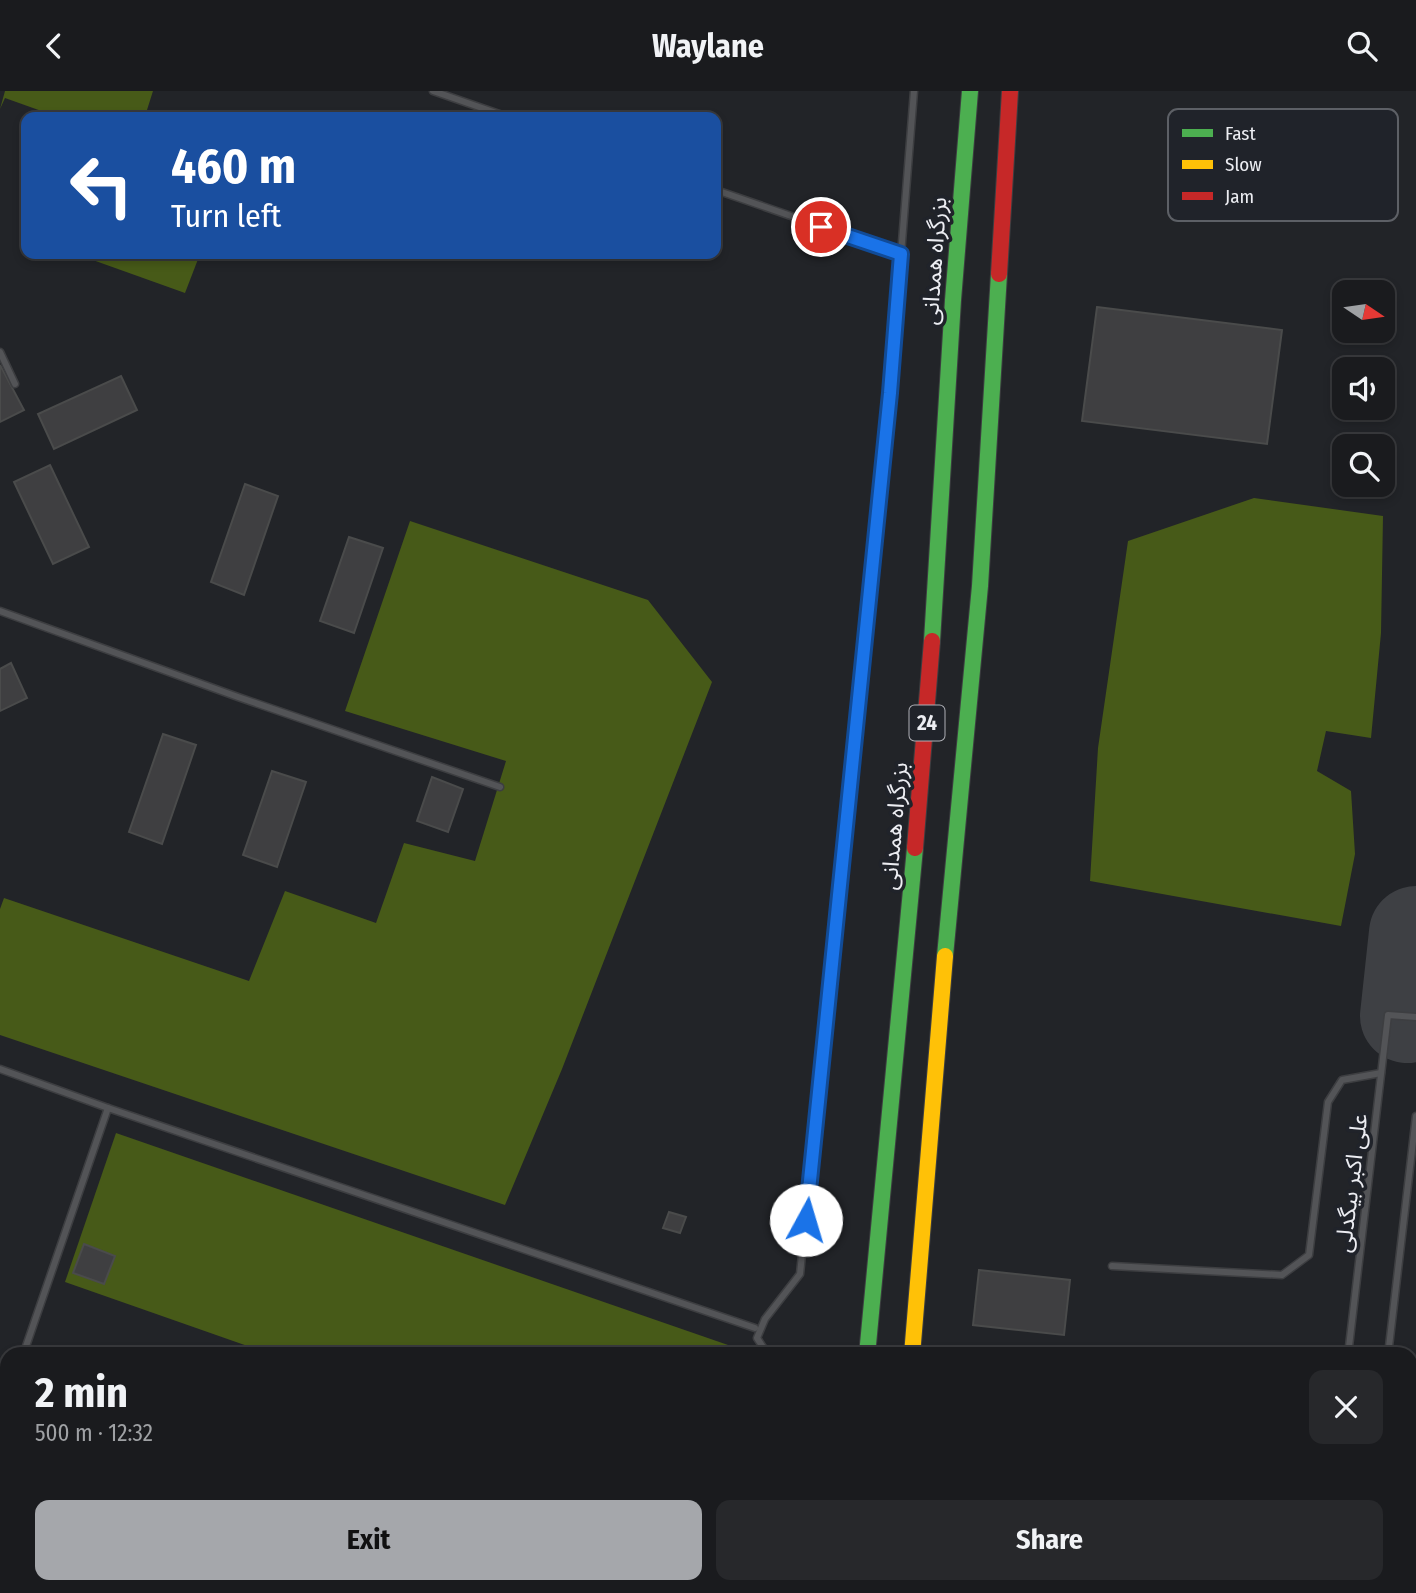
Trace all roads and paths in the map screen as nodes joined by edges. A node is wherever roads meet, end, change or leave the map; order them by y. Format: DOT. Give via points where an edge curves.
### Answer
graph roads {
  1 [pos="433,91"];
  2 [pos="914,91"];
  3 [pos="970,91"];
  4 [pos="1010,91"];
  5 [pos="494,112"];
  6 [pos="721,192"];
  7 [pos="901,254"];
  8 [pos="0,352"];
  9 [pos="15,384"];
  10 [pos="0,611"];
  11 [pos="500,786"];
  12 [pos="1416,1017"];
  13 [pos="0,1069"];
  14 [pos="1381,1073"];
  15 [pos="108,1108"];
  16 [pos="1416,1116"];
  17 [pos="1112,1266"];
  18 [pos="755,1328"];
  19 [pos="26,1347"];
  20 [pos="763,1347"];
  21 [pos="868,1347"];
  22 [pos="913,1347"];
  23 [pos="1349,1347"];
  24 [pos="1389,1347"];
  1 -- 5 [label="lane"];
  2 -- 7 [label="lane"];
  3 -- 21 [label="highway, بزرگراه همدانی / 24" via="928,713"];
  4 -- 22 [label="highway, 24" via="981,586"];
  6 -- 7 [label="lane"];
  7 -- 20 [label="lane" via="800,1274 765,1319 757,1338"];
  8 -- 9 [label="lane"];
  10 -- 11 [label="lane"];
  12 -- 14 [label="lane, علی اکبر بیگدلی" via="1388,1015"];
  13 -- 15 [label="lane"];
  14 -- 17 [label="lane" via="1342,1080 1328,1102 1309,1255 1282,1275"];
  14 -- 23 [label="lane, علی اکبر بیگدلی"];
  15 -- 18 [label="lane"];
  15 -- 19 [label="lane"];
  16 -- 24 [label="lane"];
}
